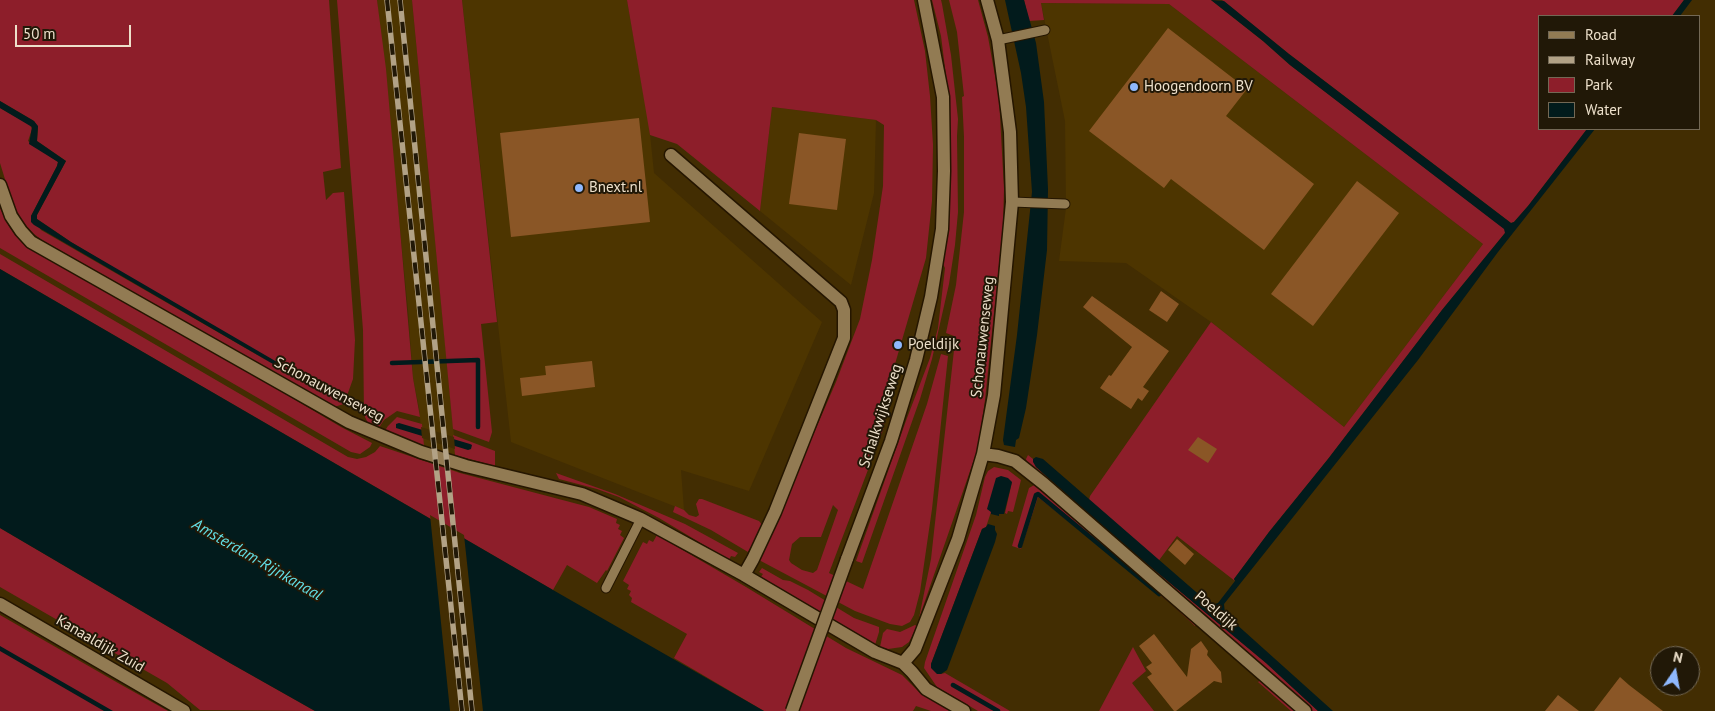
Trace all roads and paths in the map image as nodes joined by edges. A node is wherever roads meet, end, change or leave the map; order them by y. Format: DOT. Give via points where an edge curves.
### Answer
graph roads {
  1 [pos="924,0"];
  2 [pos="987,0"];
  3 [pos="1045,30"];
  4 [pos="998,40"];
  5 [pos="671,155"];
  6 [pos="0,184"];
  7 [pos="1012,202"];
  8 [pos="1065,204"];
  9 [pos="983,454"];
  10 [pos="641,519"];
  11 [pos="744,575"];
  12 [pos="606,588"];
  13 [pos="0,604"];
  14 [pos="903,664"];
  15 [pos="184,711"];
  16 [pos="792,711"];
  17 [pos="964,711"];
  18 [pos="1305,711"];
  1 -- 16 [label="street, Schalkwijkseweg, bridge" via="943,97 942,229 931,297 892,442"];
  2 -- 4 [label="street, Schonauwenseweg"];
  3 -- 4 [label="lane"];
  4 -- 7 [label="street, Schonauwenseweg" via="1010,132"];
  5 -- 11 [label="street" via="841,302 844,310 844,338 779,503"];
  6 -- 10 [label="street, Schonauwenseweg" via="11,216 32,242 349,422 421,452 582,494"];
  7 -- 8 [label="lane"];
  7 -- 9 [label="street, Schonauwenseweg" via="994,395"];
  9 -- 14 [label="street, Schonauwenseweg" via="958,538 915,649"];
  9 -- 18 [label="street, Poeldijk" via="1015,461 1044,484"];
  10 -- 11 [label="street, Schonauwenseweg"];
  10 -- 12 [label="lane"];
  11 -- 14 [label="street, Schonauwenseweg" via="875,652"];
  13 -- 15 [label="street, Kanaaldijk Zuid"];
  14 -- 17 [label="street, Schonauwenseweg" via="926,689"];
}
